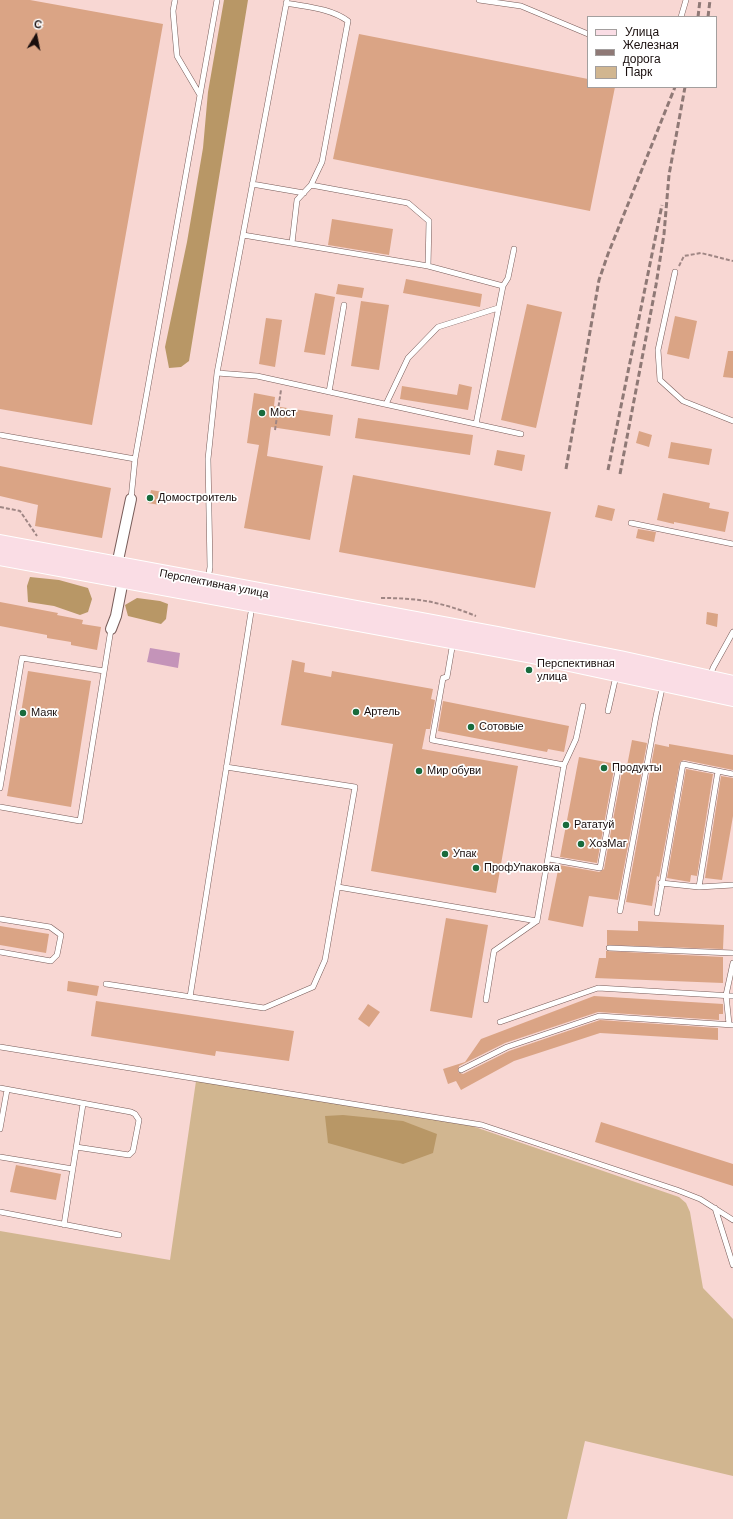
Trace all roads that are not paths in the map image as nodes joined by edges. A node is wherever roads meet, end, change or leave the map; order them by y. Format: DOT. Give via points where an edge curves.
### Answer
graph roads {
  1 [pos="175,0"];
  2 [pos="217,0"];
  3 [pos="479,0"];
  4 [pos="686,0"];
  5 [pos="286,1"];
  6 [pos="681,16"];
  7 [pos="587,34"];
  8 [pos="200,95"];
  9 [pos="252,184"];
  10 [pos="311,185"];
  11 [pos="304,193"];
  12 [pos="243,235"];
  13 [pos="292,243"];
  14 [pos="514,249"];
  15 [pos="428,266"];
  16 [pos="675,272"];
  17 [pos="503,286"];
  18 [pos="344,305"];
  19 [pos="498,308"];
  20 [pos="217,372"];
  21 [pos="329,392"];
  22 [pos="386,404"];
  23 [pos="733,421"];
  24 [pos="476,424"];
  25 [pos="522,434"];
  26 [pos="0,435"];
  27 [pos="135,459"];
  28 [pos="131,499"];
  29 [pos="631,523"];
  30 [pos="0,544"];
  31 [pos="733,544"];
  32 [pos="0,557"];
  33 [pos="120,573"];
  34 [pos="206,589"];
  35 [pos="253,598"];
  36 [pos="111,629"];
  37 [pos="733,632"];
  38 [pos="453,641"];
  39 [pos="619,666"];
  40 [pos="104,671"];
  41 [pos="666,676"];
  42 [pos="733,684"];
  43 [pos="709,686"];
  44 [pos="733,698"];
  45 [pos="583,706"];
  46 [pos="608,711"];
  47 [pos="564,765"];
  48 [pos="226,767"];
  49 [pos="618,770"];
  50 [pos="718,771"];
  51 [pos="733,774"];
  52 [pos="0,788"];
  53 [pos="0,807"];
  54 [pos="548,859"];
  55 [pos="661,883"];
  56 [pos="733,885"];
  57 [pos="338,887"];
  58 [pos="699,887"];
  59 [pos="620,911"];
  60 [pos="657,913"];
  61 [pos="0,919"];
  62 [pos="537,921"];
  63 [pos="609,948"];
  64 [pos="0,952"];
  65 [pos="733,953"];
  66 [pos="733,963"];
  67 [pos="106,984"];
  68 [pos="726,995"];
  69 [pos="733,996"];
  70 [pos="190,997"];
  71 [pos="486,1000"];
  72 [pos="500,1022"];
  73 [pos="731,1024"];
  74 [pos="0,1047"];
  75 [pos="461,1070"];
  76 [pos="0,1088"];
  77 [pos="7,1090"];
  78 [pos="83,1104"];
  79 [pos="0,1129"];
  80 [pos="76,1147"];
  81 [pos="0,1157"];
  82 [pos="73,1169"];
  83 [pos="715,1208"];
  84 [pos="0,1212"];
  85 [pos="733,1220"];
  86 [pos="64,1225"];
  87 [pos="119,1235"];
  88 [pos="733,1265"];
  1 -- 8 [label="lane" via="173,11 177,56"];
  2 -- 8 [label="lane"];
  3 -- 7 [label="lane" via="521,6"];
  4 -- 6 [label="lane"];
  5 -- 9 [label="lane"];
  5 -- 10 [label="lane" via="328,10 348,21 322,162"];
  8 -- 27 [label="lane"];
  9 -- 11 [label="lane"];
  9 -- 12 [label="lane"];
  10 -- 11 [label="lane"];
  10 -- 15 [label="lane" via="408,203 429,221"];
  11 -- 13 [label="lane" via="297,200"];
  12 -- 13 [label="lane"];
  12 -- 20 [label="lane"];
  13 -- 15 [label="lane"];
  14 -- 17 [label="lane" via="508,278"];
  15 -- 17 [label="lane"];
  16 -- 23 [label="lane" via="658,350 660,380 683,402"];
  17 -- 19 [label="lane"];
  18 -- 21 [label="lane"];
  19 -- 22 [label="lane" via="438,327 408,358"];
  19 -- 24 [label="lane"];
  20 -- 21 [label="lane" via="257,376"];
  20 -- 34 [label="lane" via="208,459 210,567"];
  21 -- 22 [label="lane"];
  22 -- 24 [label="lane"];
  24 -- 25 [label="lane"];
  26 -- 27 [label="lane"];
  27 -- 28 [label="lane"];
  28 -- 33 [label="street"];
  29 -- 31 [label="lane"];
  30 -- 33 [label="main road, Перспективная улица"];
  32 -- 33 [label="main road, Перспективная улица"];
  33 -- 34 [label="main road, Перспективная улица"];
  33 -- 36 [label="street" via="116,616"];
  34 -- 35 [label="main road, Перспективная улица"];
  35 -- 38 [label="main road, Перспективная улица"];
  35 -- 39 [label="main road, Перспективная улица"];
  35 -- 48 [label="lane"];
  36 -- 40 [label="lane"];
  37 -- 43 [label="lane" via="713,668"];
  38 -- 39 [label="main road, Перспективная улица"];
  38 -- 47 [label="lane" via="447,676 443,678 432,740"];
  39 -- 41 [label="main road, Перспективная улица"];
  39 -- 46 [label="lane"];
  40 -- 52 [label="lane" via="22,658"];
  40 -- 53 [label="lane" via="80,820"];
  41 -- 43 [label="main road, Перспективная улица"];
  41 -- 59 [label="lane" via="656,716"];
  42 -- 43 [label="main road, Перспективная улица"];
  43 -- 44 [label="main road, Перспективная улица"];
  45 -- 47 [label="lane" via="576,739"];
  47 -- 54 [label="lane"];
  48 -- 57 [label="lane" via="355,788"];
  48 -- 70 [label="lane"];
  49 -- 54 [label="lane" via="600,868"];
  50 -- 51 [label="lane"];
  50 -- 55 [label="lane" via="683,764"];
  50 -- 58 [label="lane"];
  54 -- 62 [label="lane"];
  55 -- 58 [label="lane"];
  55 -- 60 [label="lane"];
  56 -- 58 [label="lane"];
  57 -- 62 [label="lane"];
  57 -- 70 [label="lane" via="325,960 313,987 264,1008"];
  61 -- 64 [label="lane" via="50,927 60,935 57,955 51,961"];
  62 -- 71 [label="lane" via="494,951"];
  63 -- 65 [label="lane"];
  66 -- 68 [label="lane"];
  67 -- 70 [label="lane"];
  68 -- 69 [label="lane"];
  68 -- 72 [label="lane" via="598,988"];
  68 -- 73 [label="lane"];
  73 -- 75 [label="lane" via="600,1016 507,1047"];
  74 -- 83 [label="lane" via="482,1125 678,1190"];
  76 -- 77 [label="lane"];
  77 -- 78 [label="lane"];
  77 -- 79 [label="lane"];
  78 -- 80 [label="lane"];
  78 -- 80 [label="lane" via="132,1112 139,1120 133,1151 129,1155"];
  80 -- 82 [label="lane"];
  81 -- 82 [label="lane"];
  82 -- 86 [label="lane"];
  83 -- 85 [label="lane"];
  83 -- 88 [label="lane"];
  84 -- 86 [label="lane"];
  86 -- 87 [label="lane"];
}
